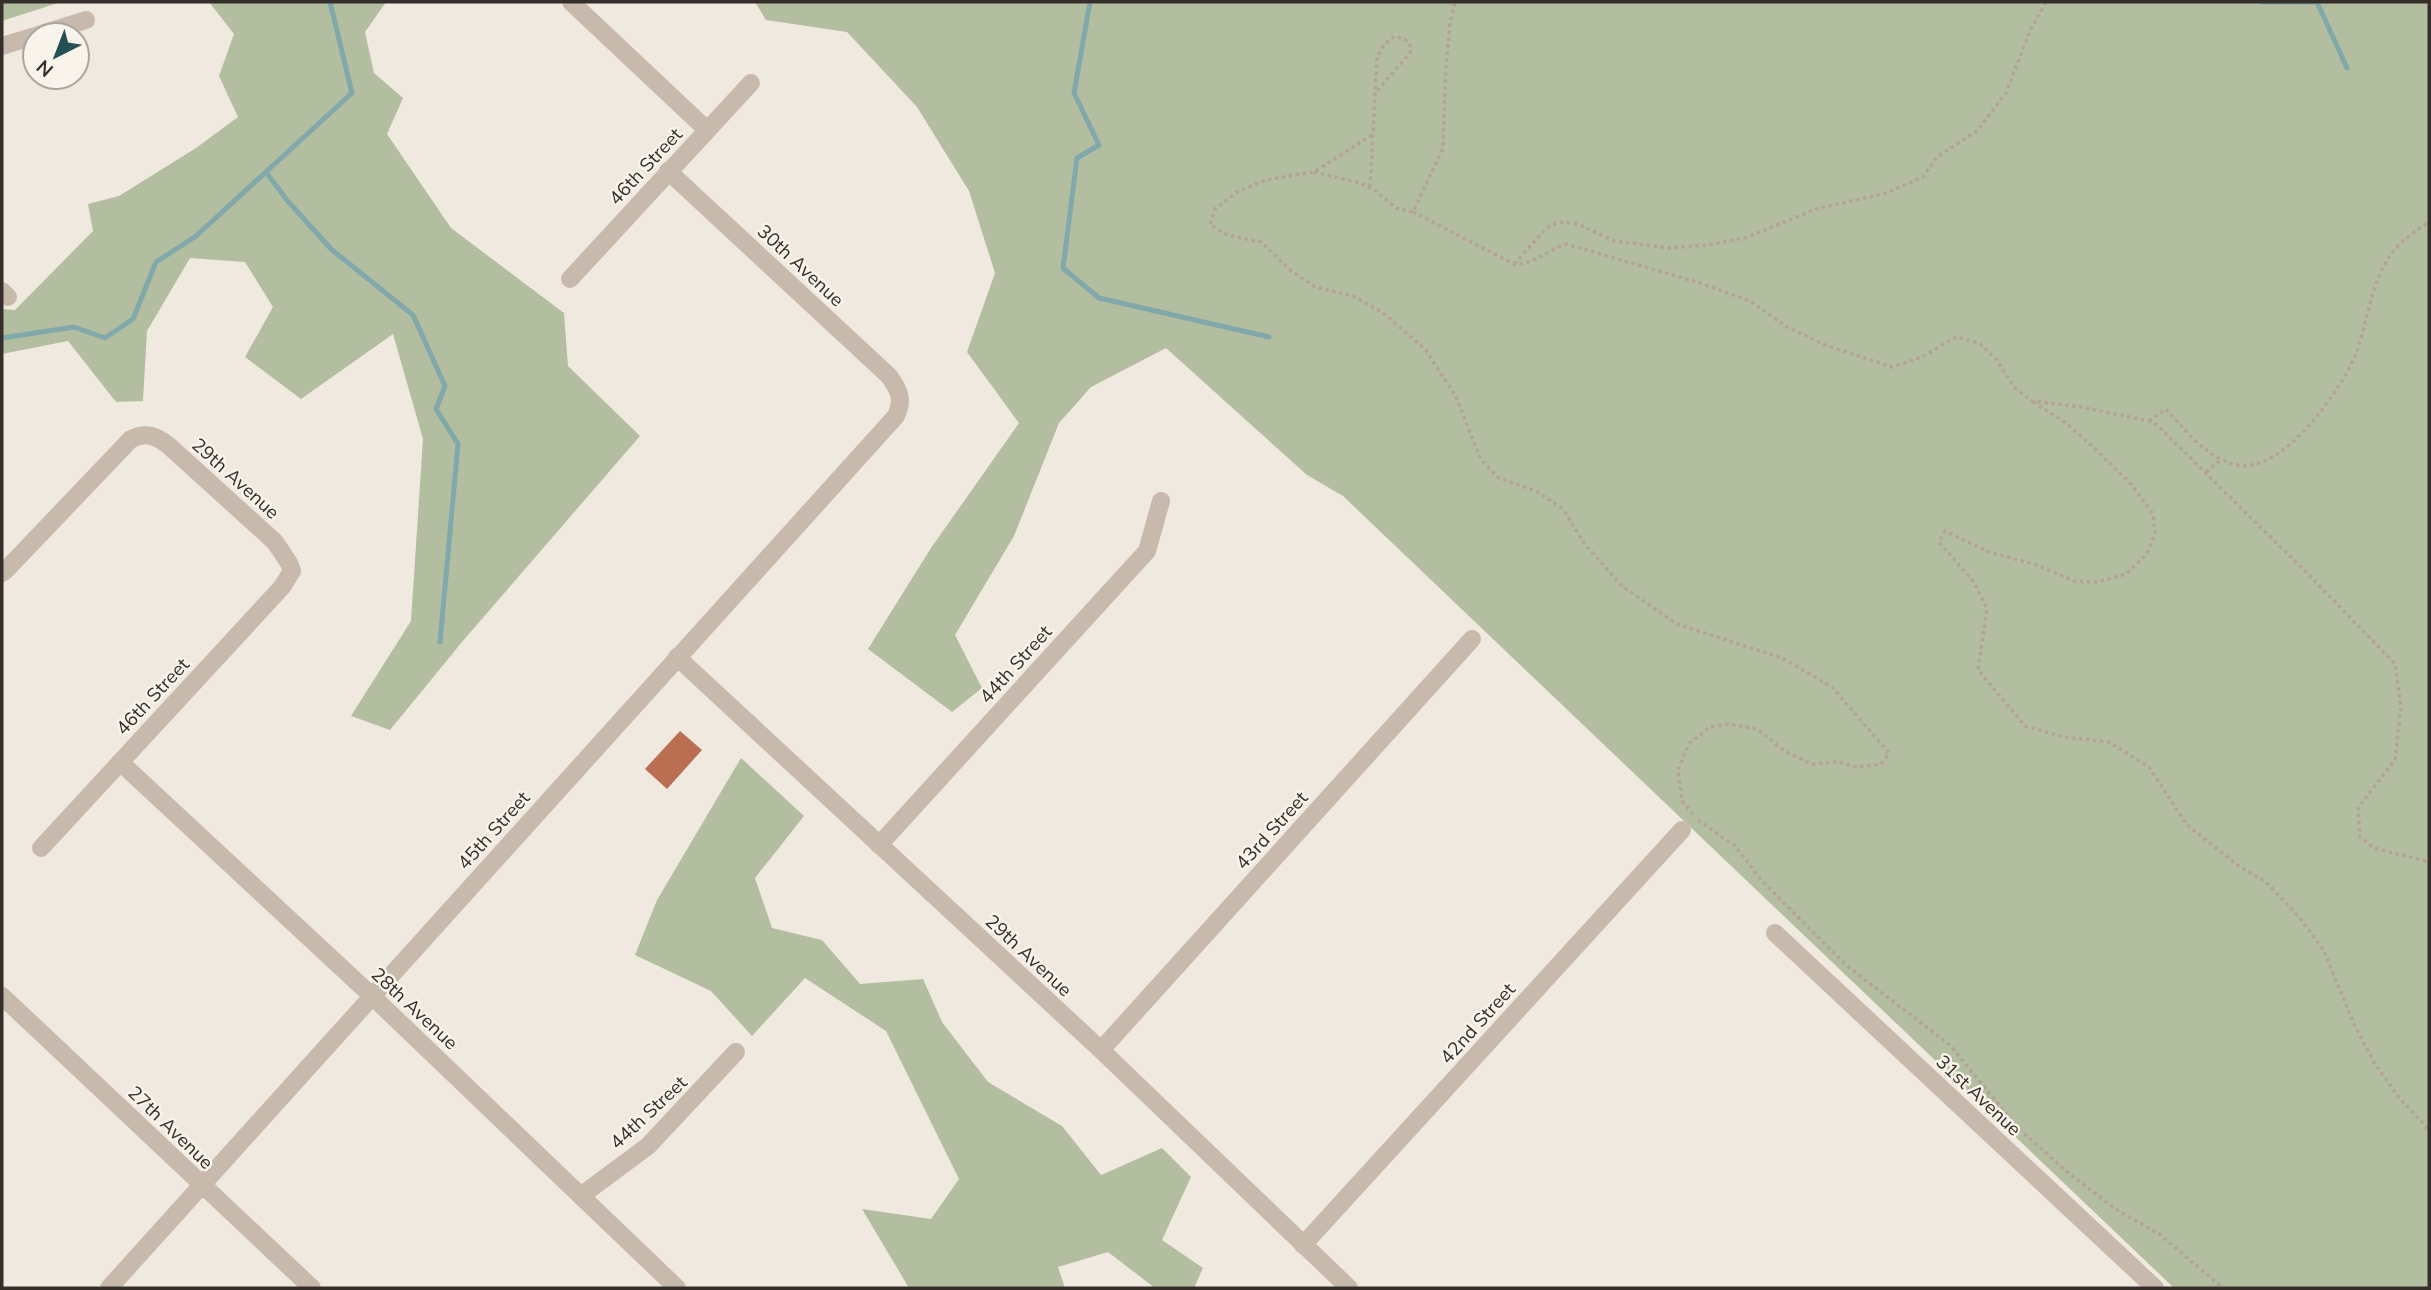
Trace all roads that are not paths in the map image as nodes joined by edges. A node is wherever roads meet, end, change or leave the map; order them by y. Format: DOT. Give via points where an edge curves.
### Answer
graph roads {
  1 [pos="572,2"];
  2 [pos="86,20"];
  3 [pos="83,21"];
  4 [pos="21,40"];
  5 [pos="2,46"];
  6 [pos="751,83"];
  7 [pos="707,130"];
  8 [pos="668,171"];
  9 [pos="570,279"];
  10 [pos="900,396"];
  11 [pos="1161,501"];
  12 [pos="292,571"];
  13 [pos="2,573"];
  14 [pos="1472,639"];
  15 [pos="677,657"];
  16 [pos="120,762"];
  17 [pos="1682,830"];
  18 [pos="878,845"];
  19 [pos="41,848"];
  20 [pos="1775,933"];
  21 [pos="2,996"];
  22 [pos="372,996"];
  23 [pos="1101,1050"];
  24 [pos="736,1052"];
  25 [pos="201,1185"];
  26 [pos="582,1195"];
  27 [pos="1303,1245"];
  28 [pos="109,1288"];
  29 [pos="312,1288"];
  30 [pos="677,1288"];
  31 [pos="1349,1288"];
  32 [pos="2155,1288"];
  1 -- 7 [label="street"];
  2 -- 3 [label="street"];
  4 -- 5 [label="street"];
  6 -- 7 [label="street, 46th Street"];
  7 -- 8 [label="street, 46th Street"];
  8 -- 9 [label="street, 46th Street"];
  8 -- 10 [label="street, 30th Avenue" via="889,376"];
  10 -- 15 [label="street, 45th Street" via="901,405 885,430"];
  11 -- 18 [label="street, 44th Street" via="1147,551"];
  12 -- 13 [label="street, 29th Avenue" via="275,542 168,445 157,437 139,435"];
  12 -- 16 [label="street, 46th Street"];
  14 -- 23 [label="street, 43rd Street"];
  15 -- 18 [label="street, 29th Avenue"];
  15 -- 22 [label="street, 45th Street"];
  16 -- 19 [label="street, 46th Street"];
  16 -- 22 [label="street, 28th Avenue"];
  17 -- 27 [label="street, 42nd Street"];
  18 -- 23 [label="street, 29th Avenue"];
  20 -- 32 [label="street, 31st Avenue"];
  21 -- 25 [label="street, 27th Avenue"];
  22 -- 25 [label="street, 45th Street"];
  22 -- 26 [label="street, 28th Avenue"];
  23 -- 27 [label="street, 29th Avenue"];
  24 -- 26 [label="street, 44th Street" via="648,1146"];
  25 -- 28 [label="street, 45th Street"];
  25 -- 29 [label="street, 27th Avenue"];
  26 -- 30 [label="street, 28th Avenue"];
  27 -- 31 [label="street, 29th Avenue"];
}
